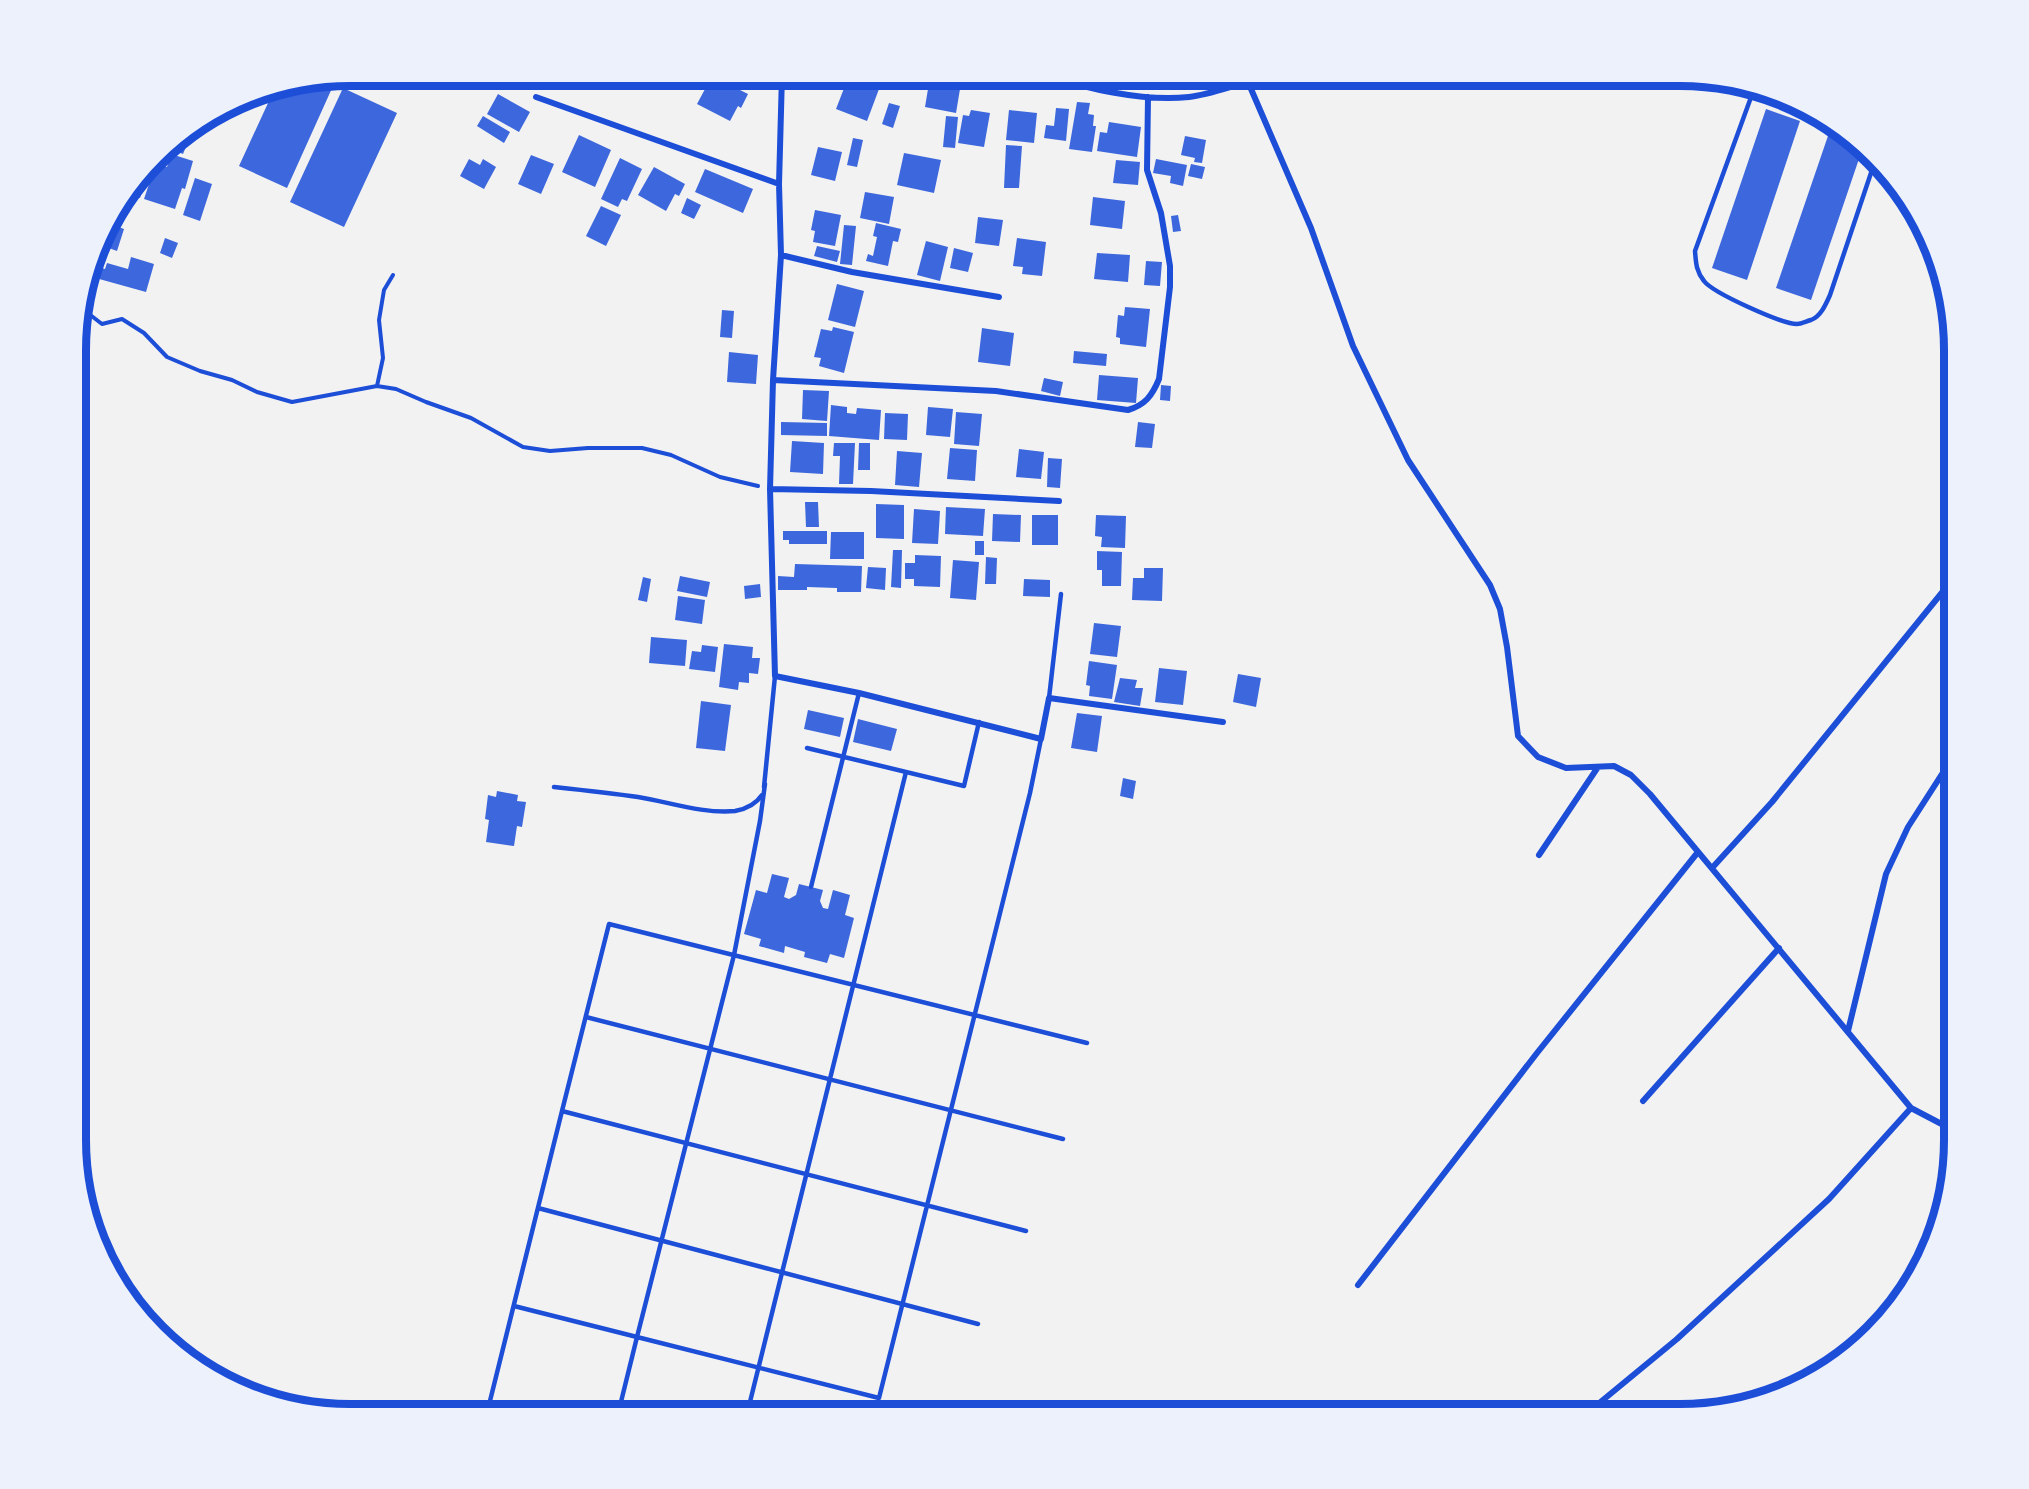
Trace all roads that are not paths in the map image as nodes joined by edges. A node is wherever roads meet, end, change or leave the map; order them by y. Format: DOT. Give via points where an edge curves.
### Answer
graph roads {
  1 [pos="782,86"];
  2 [pos="1080,86"];
  3 [pos="1225,86"];
  4 [pos="1251,86"];
  5 [pos="1083,87"];
  6 [pos="1752,95"];
  7 [pos="536,97"];
  8 [pos="1148,97"];
  9 [pos="1872,169"];
  10 [pos="779,184"];
  11 [pos="781,255"];
  12 [pos="999,297"];
  13 [pos="773,380"];
  14 [pos="770,489"];
  15 [pos="1059,501"];
  16 [pos="1944,590"];
  17 [pos="1061,594"];
  18 [pos="775,676"];
  19 [pos="859,693"];
  20 [pos="1049,698"];
  21 [pos="980,722"];
  22 [pos="1223,722"];
  23 [pos="1041,739"];
  24 [pos="807,748"];
  25 [pos="844,757"];
  26 [pos="1598,767"];
  27 [pos="1944,771"];
  28 [pos="906,772"];
  29 [pos="765,784"];
  30 [pos="554,787"];
  31 [pos="1698,852"];
  32 [pos="1539,855"];
  33 [pos="1712,868"];
  34 [pos="811,887"];
  35 [pos="1779,948"];
  36 [pos="734,955"];
  37 [pos="853,985"];
  38 [pos="975,1015"];
  39 [pos="586,1017"];
  40 [pos="1848,1031"];
  41 [pos="1087,1043"];
  42 [pos="710,1049"];
  43 [pos="830,1079"];
  44 [pos="1642,1101"];
  45 [pos="1911,1108"];
  46 [pos="951,1110"];
  47 [pos="562,1111"];
  48 [pos="1944,1125"];
  49 [pos="1063,1139"];
  50 [pos="686,1143"];
  51 [pos="806,1174"];
  52 [pos="927,1205"];
  53 [pos="538,1208"];
  54 [pos="1026,1231"];
  55 [pos="662,1240"];
  56 [pos="782,1272"];
  57 [pos="1358,1286"];
  58 [pos="902,1304"];
  59 [pos="514,1305"];
  60 [pos="978,1324"];
  61 [pos="637,1337"];
  62 [pos="758,1368"];
  63 [pos="490,1404"];
  64 [pos="620,1404"];
  65 [pos="749,1404"];
  66 [pos="1598,1404"];
  1 -- 10 [label="street"];
  2 -- 5 [label="street"];
  3 -- 8 [label="street" via="1190,97"];
  4 -- 26 [label="street" via="1311,228 1353,346 1408,460 1490,585 1500,609 1518,736 1547,761 1566,768"];
  5 -- 8 [label="street"];
  6 -- 9 [label="lane" via="1695,250 1696,269 1705,283 1721,294 1778,319 1797,324 1813,319 1830,295"];
  7 -- 10 [label="street"];
  8 -- 13 [label="street" via="1147,170 1161,213 1170,286 1159,379 1141,406 1128,410 996,390"];
  10 -- 11 [label="street"];
  11 -- 12 [label="street" via="852,272"];
  11 -- 13 [label="street"];
  13 -- 14 [label="street"];
  14 -- 15 [label="street"];
  14 -- 18 [label="street"];
  16 -- 33 [label="street" via="1772,802"];
  17 -- 20 [label="lane"];
  18 -- 19 [label="street"];
  18 -- 29 [label="lane"];
  19 -- 21 [label="street"];
  19 -- 25 [label="lane"];
  20 -- 22 [label="street"];
  20 -- 23 [label="street"];
  21 -- 23 [label="street"];
  21 -- 28 [label="lane" via="964,786"];
  23 -- 38 [label="lane"];
  24 -- 25 [label="lane"];
  25 -- 28 [label="lane"];
  25 -- 34 [label="lane"];
  26 -- 31 [label="street" via="1614,766 1631,775"];
  26 -- 32 [label="street"];
  27 -- 40 [label="street" via="1908,827 1886,874"];
  28 -- 37 [label="lane"];
  29 -- 30 [label="lane" via="761,798 747,808 733,811"];
  29 -- 36 [label="lane"];
  31 -- 33 [label="street"];
  31 -- 57 [label="street"];
  33 -- 35 [label="street"];
  35 -- 40 [label="street"];
  35 -- 44 [label="street"];
  36 -- 37 [label="lane"];
  36 -- 39 [label="lane" via="609,924"];
  36 -- 42 [label="lane"];
  37 -- 38 [label="lane"];
  37 -- 43 [label="lane"];
  38 -- 41 [label="lane"];
  38 -- 46 [label="lane"];
  39 -- 42 [label="lane"];
  39 -- 47 [label="lane"];
  40 -- 45 [label="street"];
  42 -- 43 [label="lane"];
  42 -- 50 [label="lane"];
  43 -- 46 [label="lane"];
  43 -- 51 [label="lane"];
  45 -- 48 [label="street"];
  45 -- 66 [label="street" via="1829,1199 1677,1339"];
  46 -- 49 [label="lane"];
  46 -- 52 [label="lane"];
  47 -- 50 [label="lane"];
  47 -- 53 [label="lane"];
  50 -- 51 [label="lane"];
  50 -- 55 [label="lane"];
  51 -- 52 [label="lane"];
  51 -- 56 [label="lane"];
  52 -- 54 [label="lane"];
  52 -- 58 [label="lane"];
  53 -- 55 [label="lane"];
  53 -- 59 [label="lane"];
  55 -- 56 [label="lane"];
  55 -- 61 [label="lane"];
  56 -- 58 [label="lane"];
  56 -- 62 [label="lane"];
  58 -- 60 [label="lane"];
  58 -- 62 [label="lane" via="879,1398"];
  59 -- 61 [label="lane"];
  59 -- 63 [label="lane"];
  61 -- 62 [label="lane"];
  61 -- 64 [label="lane"];
  62 -- 65 [label="lane"];
}
